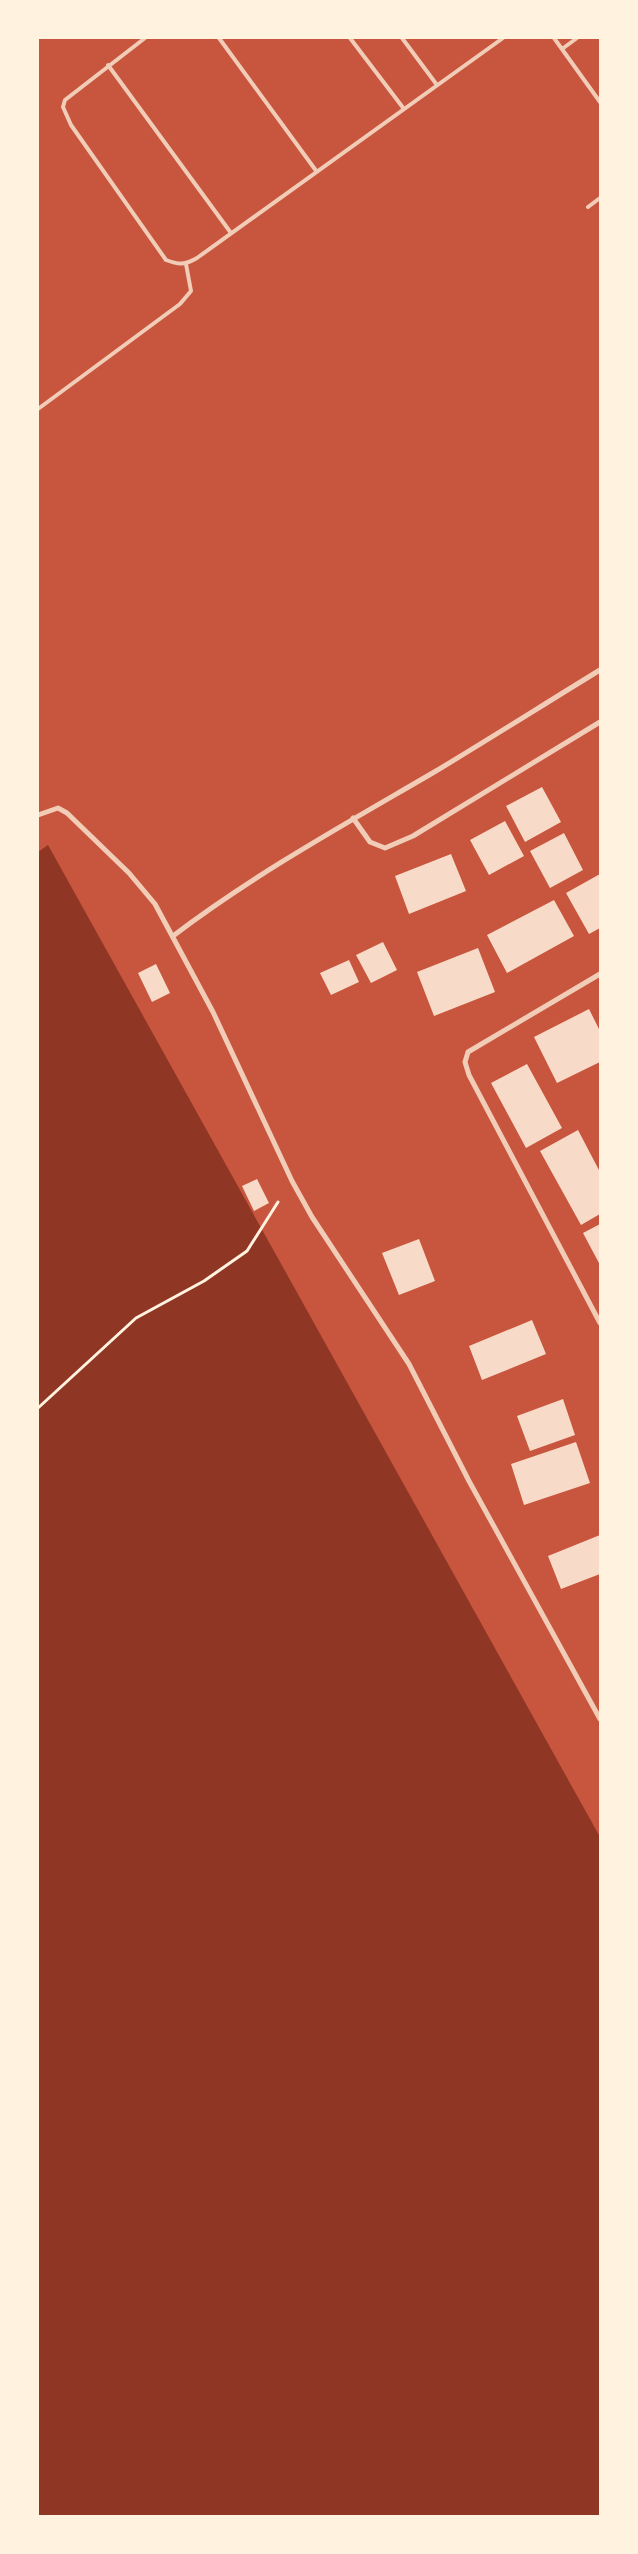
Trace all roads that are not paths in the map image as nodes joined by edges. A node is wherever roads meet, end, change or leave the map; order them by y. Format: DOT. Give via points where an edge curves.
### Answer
graph roads {
  1 [pos="145,38"];
  2 [pos="219,38"];
  3 [pos="350,38"];
  4 [pos="402,38"];
  5 [pos="503,38"];
  6 [pos="554,38"];
  7 [pos="577,38"];
  8 [pos="562,48"];
  9 [pos="108,64"];
  10 [pos="437,85"];
  11 [pos="600,102"];
  12 [pos="404,109"];
  13 [pos="316,172"];
  14 [pos="600,198"];
  15 [pos="588,207"];
  16 [pos="231,233"];
  17 [pos="186,264"];
  18 [pos="38,409"];
  19 [pos="600,670"];
  20 [pos="600,722"];
  21 [pos="38,815"];
  22 [pos="353,818"];
  23 [pos="173,936"];
  24 [pos="600,974"];
  25 [pos="600,1323"];
  26 [pos="600,1718"];
  1 -- 9 [label="lane"];
  2 -- 13 [label="lane"];
  3 -- 12 [label="lane"];
  4 -- 10 [label="lane"];
  5 -- 10 [label="lane"];
  6 -- 8 [label="lane"];
  7 -- 8 [label="lane"];
  8 -- 11 [label="lane"];
  9 -- 16 [label="lane"];
  9 -- 17 [label="lane" via="65,100 64,114 166,260 178,265"];
  10 -- 12 [label="lane"];
  12 -- 13 [label="lane"];
  13 -- 16 [label="lane"];
  14 -- 15 [label="lane"];
  16 -- 17 [label="lane"];
  17 -- 18 [label="lane" via="191,291 180,304"];
  19 -- 22 [label="street"];
  20 -- 22 [label="street" via="413,836 386,848 370,842"];
  21 -- 23 [label="street" via="58,808 67,813 129,873 155,904"];
  22 -- 23 [label="street" via="216,903"];
  23 -- 26 [label="street" via="213,1012 292,1181 312,1217 409,1364 469,1481"];
  24 -- 25 [label="street" via="468,1052 465,1062 468,1075"];
}
